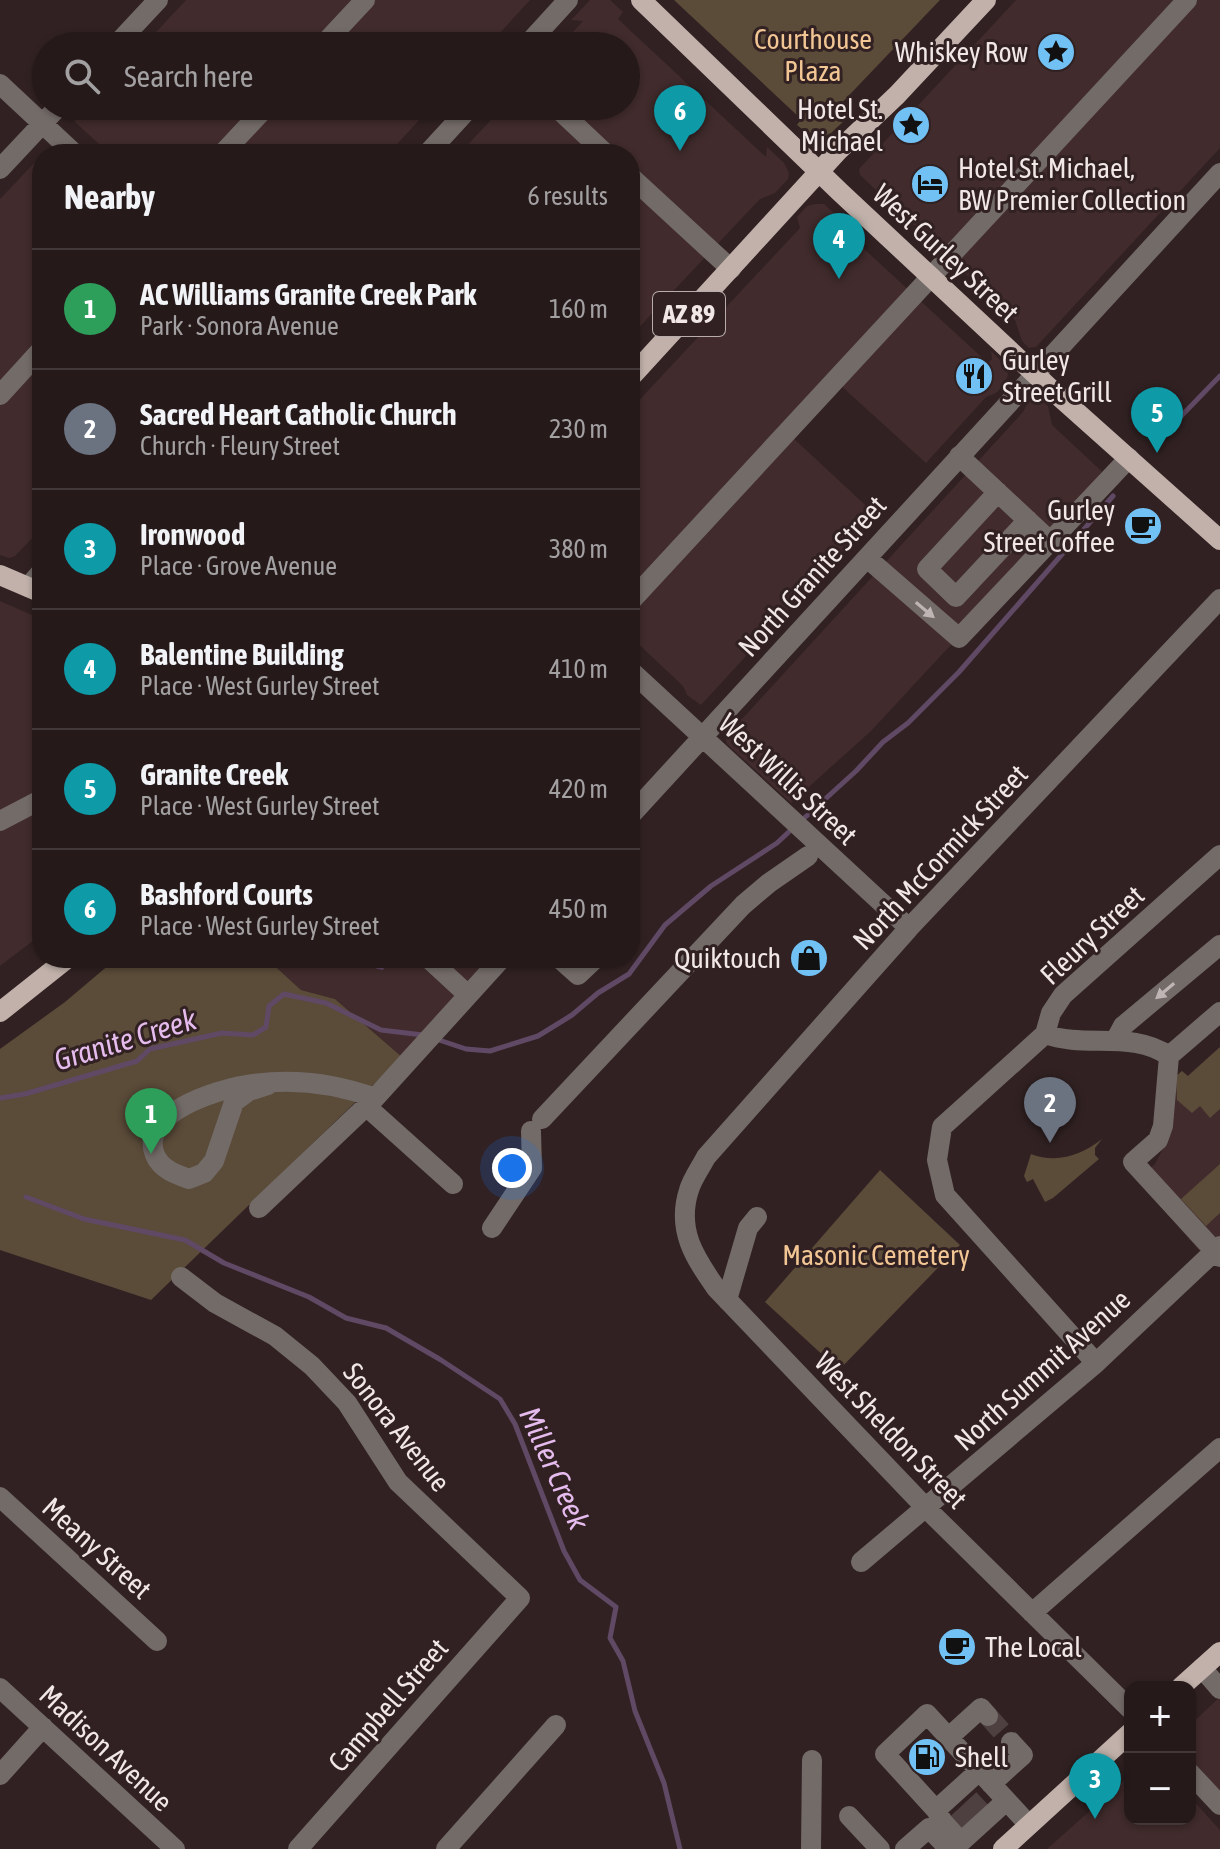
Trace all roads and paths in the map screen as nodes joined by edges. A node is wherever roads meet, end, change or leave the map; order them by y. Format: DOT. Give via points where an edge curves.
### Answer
graph roads {
  1 [pos="158,0"];
  2 [pos="365,0"];
  3 [pos="568,0"];
  4 [pos="641,0"];
  5 [pos="986,0"];
  6 [pos="1187,0"];
  7 [pos="128,32"];
  8 [pos="335,32"];
  9 [pos="539,32"];
  10 [pos="0,84"];
  11 [pos="32,114"];
  12 [pos="38,120"];
  13 [pos="46,120"];
  14 [pos="254,120"];
  15 [pos="458,120"];
  16 [pos="570,120"];
  17 [pos="42,124"];
  18 [pos="64,144"];
  19 [pos="231,144"];
  20 [pos="436,144"];
  21 [pos="595,144"];
  22 [pos="0,169"];
  23 [pos="819,172"];
  24 [pos="1220,173"];
  25 [pos="640,185"];
  26 [pos="731,269"];
  27 [pos="930,276"];
  28 [pos="32,360"];
  29 [pos="640,367"];
  30 [pos="1036,374"];
  31 [pos="0,395"];
  32 [pos="959,456"];
  33 [pos="1129,458"];
  34 [pos="998,492"];
  35 [pos="1088,493"];
  36 [pos="1028,520"];
  37 [pos="1055,536"];
  38 [pos="1220,540"];
  39 [pos="867,558"];
  40 [pos="640,591"];
  41 [pos="1220,599"];
  42 [pos="640,679"];
  43 [pos="702,738"];
  44 [pos="32,804"];
  45 [pos="640,805"];
  46 [pos="0,821"];
  47 [pos="809,847"];
  48 [pos="1220,855"];
  49 [pos="909,928"];
  50 [pos="1220,945"];
  51 [pos="55,968"];
  52 [pos="439,968"];
  53 [pos="493,968"];
  54 [pos="570,968"];
  55 [pos="585,968"];
  56 [pos="468,995"];
  57 [pos="2,1008"];
  58 [pos="1220,1012"];
  59 [pos="1045,1034"];
  60 [pos="1115,1041"];
  61 [pos="1169,1056"];
  62 [pos="268,1085"];
  63 [pos="370,1102"];
  64 [pos="706,1157"];
  65 [pos="453,1184"];
  66 [pos="259,1208"];
  67 [pos="757,1217"];
  68 [pos="492,1228"];
  69 [pos="1218,1252"];
  70 [pos="181,1277"];
  71 [pos="727,1300"];
  72 [pos="1096,1363"];
  73 [pos="1220,1448"];
  74 [pos="3,1507"];
  75 [pos="927,1509"];
  76 [pos="861,1562"];
  77 [pos="520,1598"];
  78 [pos="1032,1613"];
  79 [pos="157,1641"];
  80 [pos="1220,1652"];
  81 [pos="1202,1668"];
  82 [pos="1188,1681"];
  83 [pos="0,1688"];
  84 [pos="1220,1689"];
  85 [pos="1124,1703"];
  86 [pos="984,1712"];
  87 [pos="556,1725"];
  88 [pos="43,1727"];
  89 [pos="948,1738"];
  90 [pos="1124,1739"];
  91 [pos="1017,1749"];
  92 [pos="812,1760"];
  93 [pos="0,1775"];
  94 [pos="985,1778"];
  95 [pos="1196,1779"];
  96 [pos="1006,1801"];
  97 [pos="1220,1805"];
  98 [pos="849,1816"];
  99 [pos="963,1820"];
  100 [pos="1019,1840"];
  101 [pos="175,1849"];
  102 [pos="298,1849"];
  103 [pos="446,1849"];
  104 [pos="811,1849"];
  105 [pos="880,1849"];
  106 [pos="905,1849"];
  1 -- 7 [label="street"];
  2 -- 8 [label="street"];
  3 -- 9 [label="street"];
  4 -- 23 [label="main road, West Gurley Street"];
  5 -- 23 [label="main road, AZ 89"];
  6 -- 27 [label="street"];
  10 -- 11 [label="street"];
  12 -- 17 [label="street"];
  13 -- 17 [label="street"];
  14 -- 19 [label="street"];
  15 -- 20 [label="street"];
  16 -- 21 [label="street"];
  17 -- 18 [label="street"];
  17 -- 22 [label="street"];
  23 -- 26 [label="main road, AZ 89"];
  23 -- 27 [label="main road, West Gurley Street"];
  24 -- 30 [label="street, North Granite Street"];
  25 -- 26 [label="street"];
  26 -- 29 [label="main road, AZ 89"];
  27 -- 30 [label="main road, West Gurley Street"];
  27 -- 40 [label="street"];
  28 -- 31 [label="street"];
  30 -- 32 [label="street, North Granite Street"];
  30 -- 33 [label="main road, West Gurley Street"];
  32 -- 34 [label="street"];
  32 -- 39 [label="street, North Granite Street"];
  33 -- 35 [label="street"];
  33 -- 38 [label="main road, West Gurley Street"];
  34 -- 36 [label="street"];
  34 -- 36 [label="street" via="927,569 956,597"];
  35 -- 37 [label="street"];
  35 -- 37 [label="street" via="1061,518"];
  36 -- 37 [label="street"];
  39 -- 37 [label="street, one-way" via="959,638"];
  39 -- 43 [label="street, North Granite Street"];
  41 -- 49 [label="street, North McCormick Street"];
  42 -- 43 [label="street, West Willis Street"];
  43 -- 45 [label="street, North Granite Street"];
  43 -- 47 [label="street, West Willis Street" via="776,806"];
  44 -- 46 [label="street"];
  47 -- 49 [label="street, West Willis Street"];
  47 -- 68 [label="street" via="743,905 537,1125 532,1168"];
  48 -- 59 [label="street, Fleury Street" via="1063,995"];
  49 -- 64 [label="street, North McCormick Street"];
  50 -- 60 [label="street, one-way" via="1123,1026"];
  51 -- 57 [label="main road"];
  52 -- 56 [label="street"];
  53 -- 56 [label="street"];
  54 -- 55 [label="street" via="578,975"];
  56 -- 63 [label="street"];
  58 -- 61 [label="street"];
  59 -- 60 [label="street" via="1066,1041"];
  59 -- 72 [label="street, Fleury Street" via="942,1127 937,1160 945,1195"];
  60 -- 61 [label="street" via="1146,1045"];
  61 -- 69 [label="street" via="1163,1126 1156,1142 1133,1162"];
  62 -- 62 [label="street" via="234,1102 214,1161 204,1173 189,1179 157,1160 151,1145 160,1121 192,1102 246,1085"];
  62 -- 63 [label="street" via="302,1081 357,1092"];
  63 -- 65 [label="street"];
  63 -- 66 [label="street"];
  64 -- 71 [label="street, West Sheldon Street" via="689,1191 686,1223 692,1254"];
  67 -- 71 [label="street" via="748,1228"];
  69 -- 72 [label="street, North Summit Avenue"];
  70 -- 77 [label="street, Sonora Avenue" via="275,1336 312,1366 347,1403 398,1482"];
  71 -- 75 [label="street, West Sheldon Street"];
  72 -- 75 [label="street, North Summit Avenue"];
  73 -- 78 [label="street"];
  74 -- 79 [label="street, Meany Street"];
  75 -- 76 [label="street, North Summit Avenue"];
  75 -- 78 [label="street, West Sheldon Street"];
  77 -- 102 [label="street, Campbell Street"];
  78 -- 85 [label="street, West Sheldon Street"];
  80 -- 81 [label="main road"];
  81 -- 82 [label="main road"];
  81 -- 84 [label="street"];
  83 -- 88 [label="street, Madison Avenue"];
  86 -- 89 [label="street"];
  87 -- 103 [label="street"];
  88 -- 93 [label="street"];
  88 -- 101 [label="street, Madison Avenue"];
  89 -- 94 [label="street"];
  89 -- 99 [label="street" via="927,1714 885,1754"];
  90 -- 100 [label="main road"];
  91 -- 94 [label="street"];
  92 -- 104 [label="street"];
  94 -- 96 [label="street"];
  94 -- 99 [label="street"];
  95 -- 97 [label="street"];
  96 -- 99 [label="street"];
  96 -- 100 [label="street"];
  98 -- 105 [label="street"];
  99 -- 106 [label="street" via="929,1828"];
}
